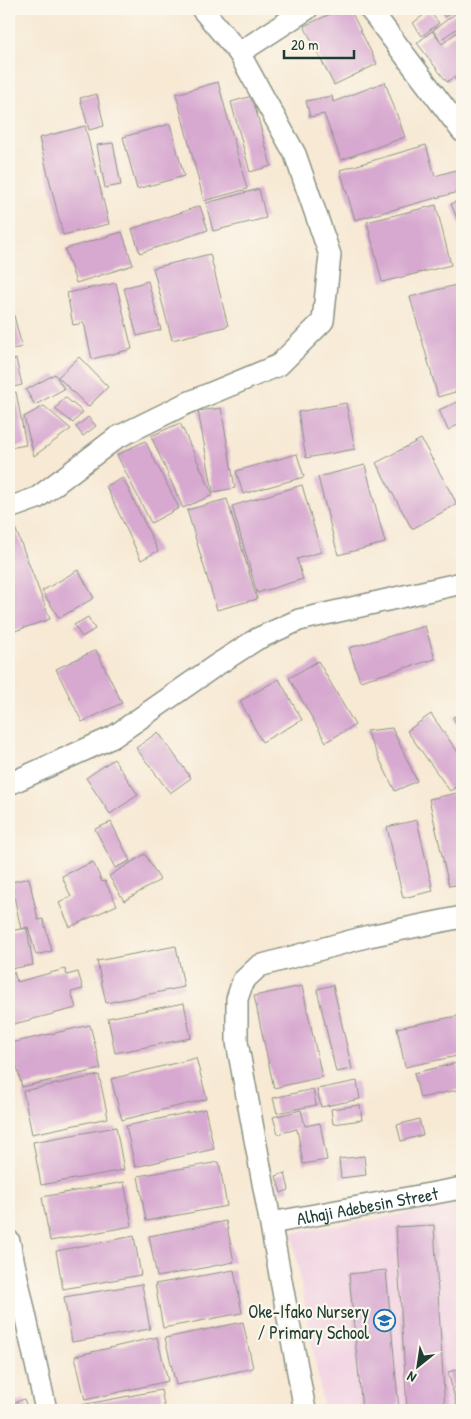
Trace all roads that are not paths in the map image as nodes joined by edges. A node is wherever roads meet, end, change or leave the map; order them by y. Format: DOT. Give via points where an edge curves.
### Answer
graph roads {
  1 [pos="202,9"];
  2 [pos="307,9"];
  3 [pos="370,9"];
  4 [pos="239,53"];
  5 [pos="462,131"];
  6 [pos="9,508"];
  7 [pos="462,582"];
  8 [pos="9,784"];
  9 [pos="462,917"];
  10 [pos="462,1188"];
  11 [pos="271,1223"];
  12 [pos="9,1241"];
  13 [pos="46,1410"];
  14 [pos="305,1410"];
  1 -- 4 [label="street"];
  2 -- 4 [label="street"];
  3 -- 5 [label="street"];
  4 -- 6 [label="street" via="294,154 330,255 323,321 279,365 185,404 116,438 37,498"];
  7 -- 8 [label="street" via="299,620 258,639 215,666 113,737"];
  9 -- 11 [label="street" via="369,936 259,966 243,980 237,999 237,1042"];
  10 -- 11 [label="street, Alhaji Adebesin Street"];
  11 -- 14 [label="street"];
  12 -- 13 [label="street"];
}
